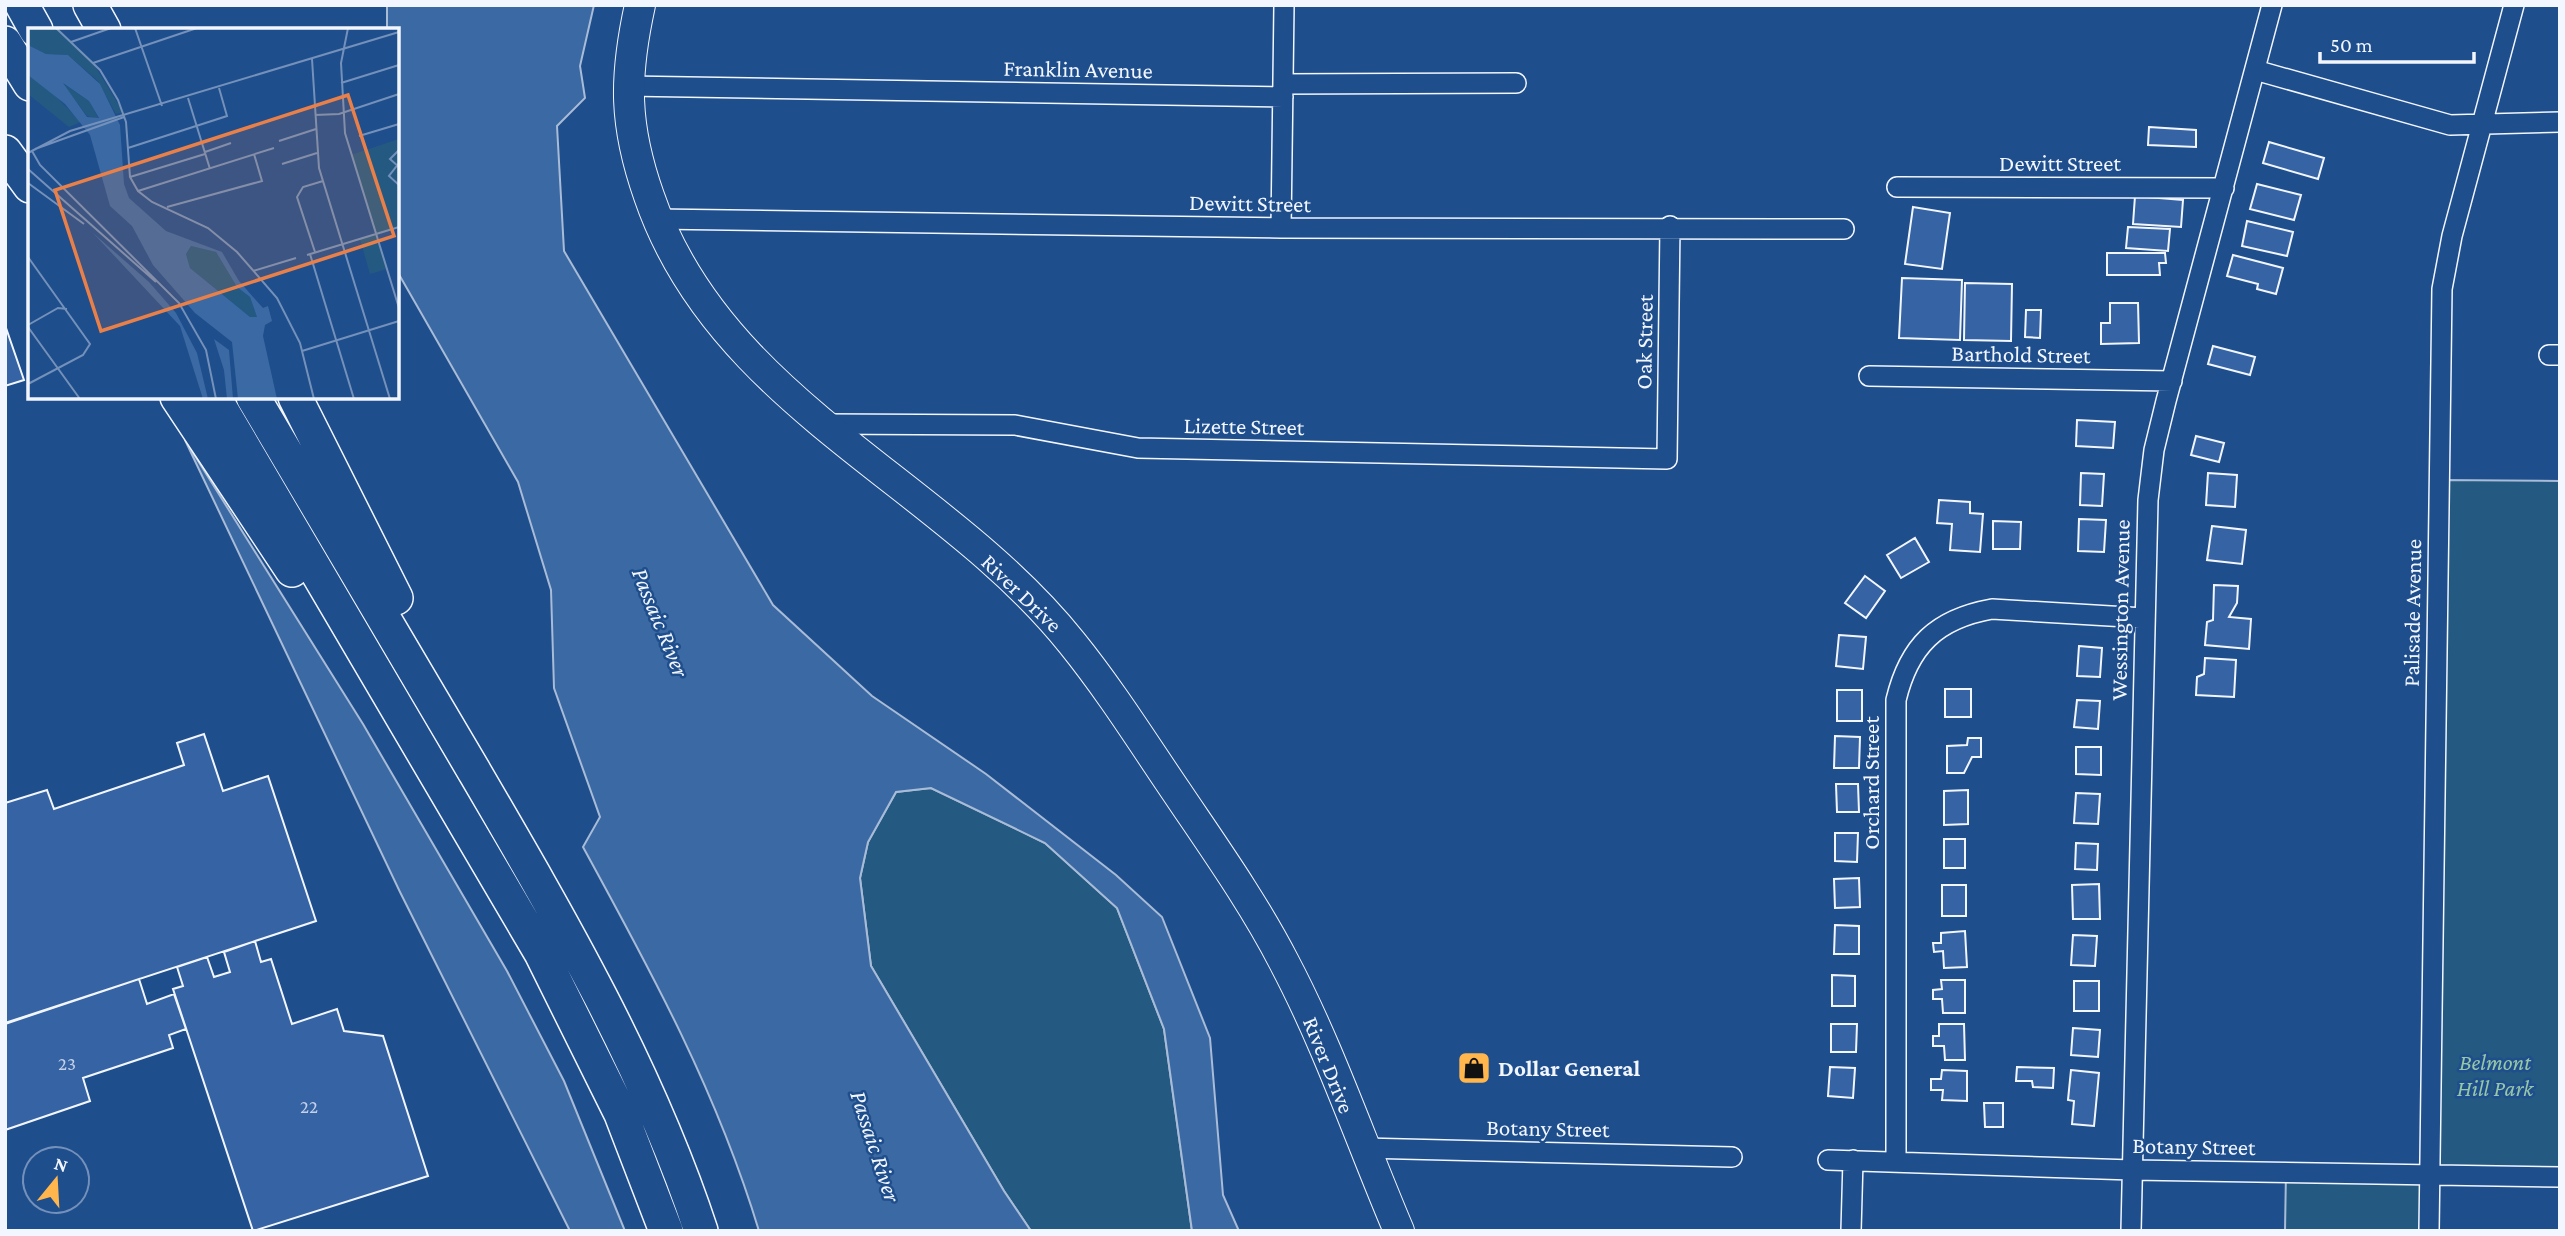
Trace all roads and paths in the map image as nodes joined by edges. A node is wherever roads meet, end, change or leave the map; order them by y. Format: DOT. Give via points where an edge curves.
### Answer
graph roads {
  1 [pos="22,5"];
  2 [pos="90,5"];
  3 [pos="640,5"];
  4 [pos="1284,5"];
  5 [pos="2272,5"];
  6 [pos="2515,5"];
  7 [pos="35,28"];
  8 [pos="103,28"];
  9 [pos="5,43"];
  10 [pos="2255,70"];
  11 [pos="28,81"];
  12 [pos="1516,83"];
  13 [pos="627,86"];
  14 [pos="1283,90"];
  15 [pos="2560,122"];
  16 [pos="2483,125"];
  17 [pos="5,152"];
  18 [pos="28,183"];
  19 [pos="1897,187"];
  20 [pos="2224,188"];
  21 [pos="656,219"];
  22 [pos="1670,226"];
  23 [pos="1281,228"];
  24 [pos="1844,229"];
  25 [pos="1869,376"];
  26 [pos="2172,381"];
  27 [pos="178,399"];
  28 [pos="215,399"];
  29 [pos="254,399"];
  30 [pos="296,399"];
  31 [pos="823,424"];
  32 [pos="1667,459"];
  33 [pos="2144,618"];
  34 [pos="600,992"];
  35 [pos="570,1007"];
  36 [pos="1363,1148"];
  37 [pos="1732,1157"];
  38 [pos="1828,1160"];
  39 [pos="1853,1160"];
  40 [pos="1896,1162"];
  41 [pos="2132,1170"];
  42 [pos="2429,1174"];
  43 [pos="2560,1177"];
  44 [pos="666,1231"];
  45 [pos="702,1231"];
  46 [pos="1399,1231"];
  47 [pos="1851,1231"];
  48 [pos="2131,1231"];
  49 [pos="2429,1231"];
  1 -- 7 [label="highway"];
  2 -- 8 [label="highway"];
  3 -- 13 [label="main road, River Drive"];
  4 -- 14 [label="street"];
  5 -- 10 [label="street, Wessington Avenue"];
  6 -- 16 [label="street, Palisade Avenue"];
  9 -- 11 [label="highway"];
  10 -- 16 [label="street" via="2450,125"];
  10 -- 20 [label="street, Wessington Avenue"];
  12 -- 14 [label="street, Franklin Avenue"];
  13 -- 14 [label="street, Franklin Avenue"];
  13 -- 21 [label="main road, River Drive" via="630,127"];
  14 -- 23 [label="street"];
  15 -- 16 [label="street"];
  16 -- 42 [label="street, Palisade Avenue" via="2442,289"];
  17 -- 18 [label="highway"];
  19 -- 20 [label="street, Dewitt Street"];
  20 -- 26 [label="street, Wessington Avenue"];
  21 -- 23 [label="street, Dewitt Street"];
  21 -- 31 [label="main road, River Drive" via="702,302 735,343"];
  22 -- 23 [label="street, Dewitt Street"];
  22 -- 24 [label="street, Dewitt Street"];
  22 -- 32 [label="street, Oak Street"];
  25 -- 26 [label="street, Barthold Street"];
  26 -- 33 [label="street, Wessington Avenue" via="2154,450 2148,500"];
  27 -- 35 [label="highway" via="320,614 477,873"];
  28 -- 35 [label="highway"];
  29 -- 34 [label="highway"];
  30 -- 34 [label="highway" via="420,645 535,847"];
  31 -- 32 [label="street, Lizette Street" via="1015,425 1138,448"];
  31 -- 36 [label="main road, River Drive" via="986,558 1072,642 1224,862 1284,962"];
  33 -- 40 [label="street, Orchard Street" via="1992,609 1970,613 1929,636 1901,677 1896,700"];
  33 -- 41 [label="street, Wessington Avenue"];
  34 -- 45 [label="highway" via="652,1101"];
  35 -- 44 [label="highway" via="621,1114"];
  36 -- 37 [label="street, Botany Street"];
  36 -- 46 [label="main road, River Drive"];
  38 -- 39 [label="street, Botany Street"];
  39 -- 40 [label="street, Botany Street"];
  39 -- 47 [label="street"];
  40 -- 41 [label="street, Botany Street"];
  41 -- 42 [label="street, Botany Street"];
  41 -- 48 [label="street, Wessington Avenue"];
  42 -- 43 [label="street, Botany Street"];
  42 -- 49 [label="street, Palisade Avenue"];
}
